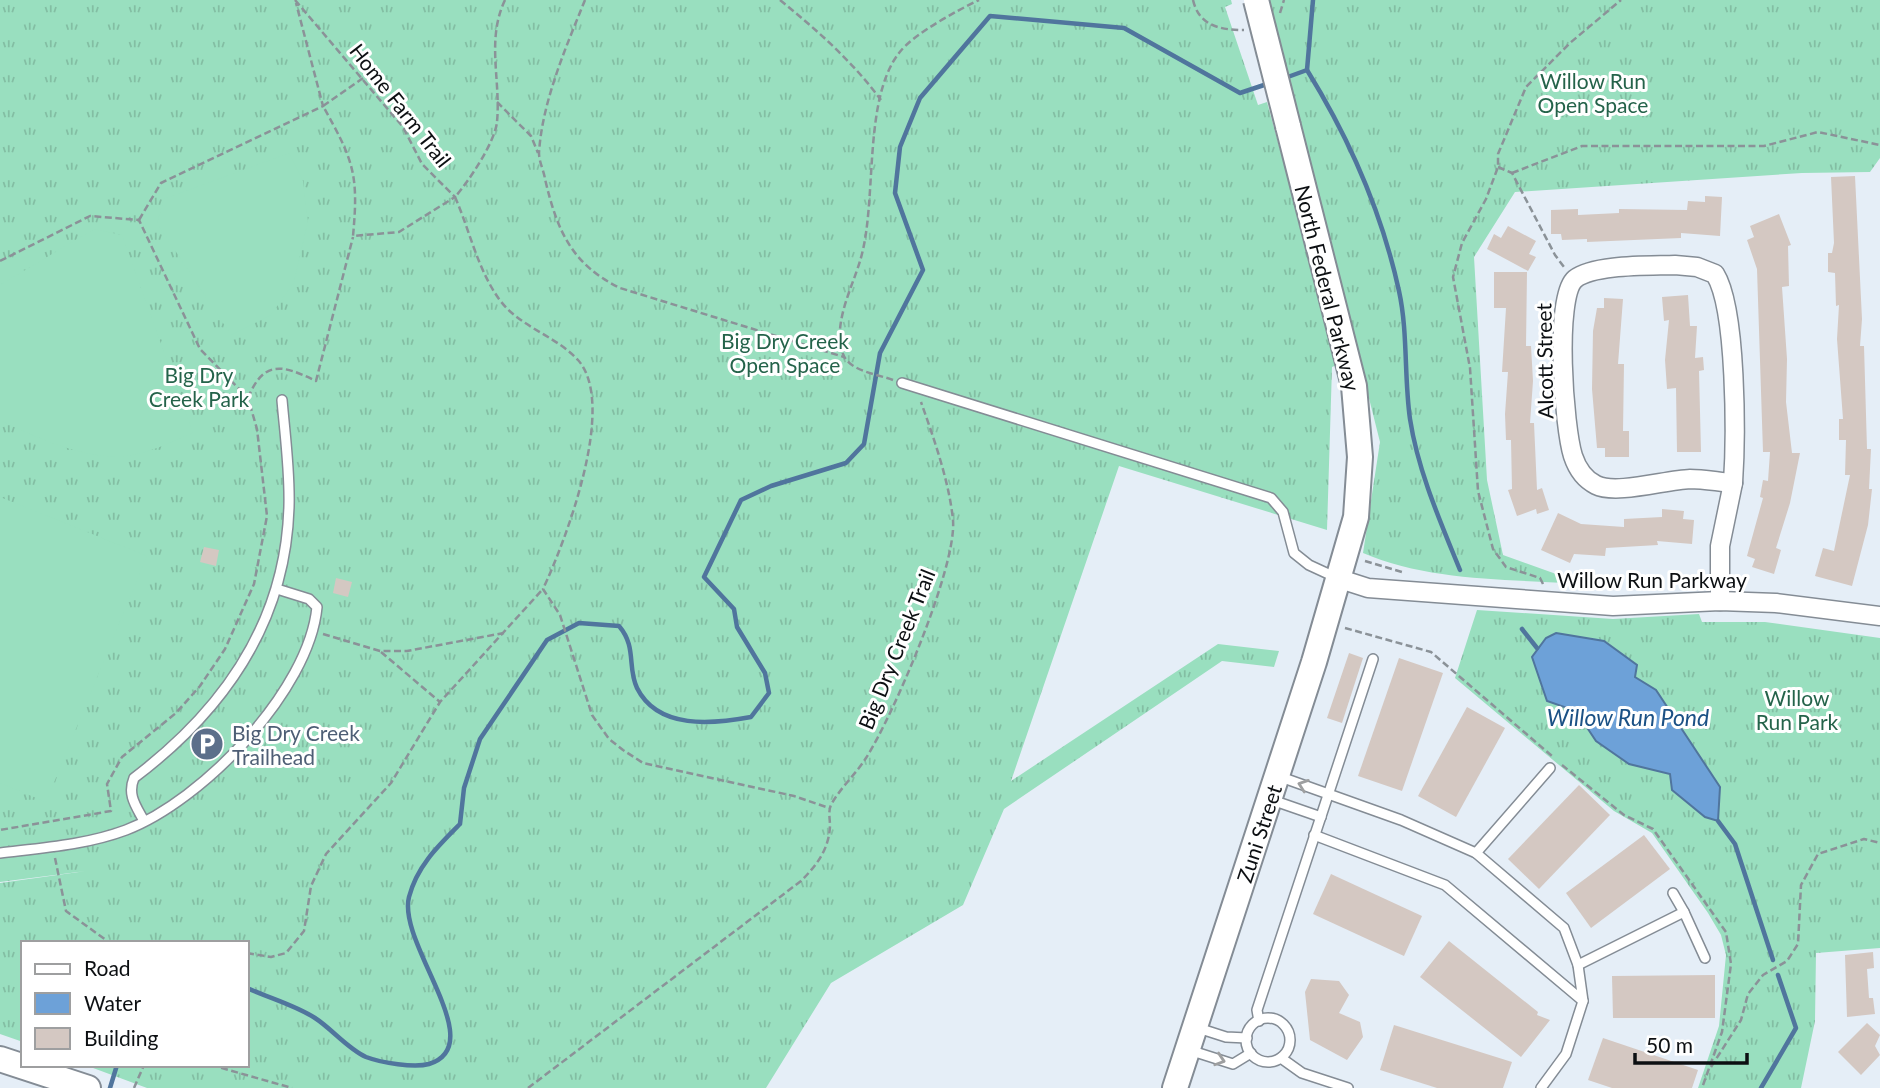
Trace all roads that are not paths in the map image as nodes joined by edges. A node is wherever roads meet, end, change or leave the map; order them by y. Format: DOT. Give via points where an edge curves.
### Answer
graph roads {
  1 [pos="1255,0"];
  2 [pos="902,383"];
  3 [pos="282,400"];
  4 [pos="1733,483"];
  5 [pos="1340,579"];
  6 [pos="277,589"];
  7 [pos="1720,601"];
  8 [pos="1880,616"];
  9 [pos="1373,659"];
  10 [pos="1550,768"];
  11 [pos="1274,788"];
  12 [pos="1329,794"];
  13 [pos="1321,817"];
  14 [pos="144,821"];
  15 [pos="1314,835"];
  16 [pos="0,853"];
  17 [pos="1476,853"];
  18 [pos="1674,893"];
  19 [pos="1684,912"];
  20 [pos="1705,958"];
  21 [pos="1578,965"];
  22 [pos="1583,1001"];
  23 [pos="1259,1021"];
  24 [pos="1190,1037"];
  25 [pos="1247,1038"];
  26 [pos="1251,1053"];
  27 [pos="1281,1058"];
  28 [pos="0,1059"];
  29 [pos="21,1066"];
  30 [pos="24,1067"];
  31 [pos="81,1086"];
  32 [pos="1175,1088"];
  33 [pos="1348,1088"];
  34 [pos="1541,1088"];
  1 -- 5 [label="main road, North Federal Parkway, bridge" via="1346,349 1359,424 1356,517"];
  2 -- 5 [label="lane" via="1271,498 1283,512 1294,553"];
  3 -- 6 [label="lane" via="289,506"];
  4 -- 4 [label="street, Alcott Street" via="1658,481 1611,490 1586,479 1573,457 1567,425 1563,310 1567,288 1574,279 1611,268 1675,265 1715,274 1728,307"];
  4 -- 7 [label="street, Alcott Street" via="1719,558"];
  5 -- 7 [label="street, Willow Run Parkway" via="1368,588 1613,606"];
  5 -- 11 [label="main road, Zuni Street"];
  6 -- 14 [label="lane" via="245,661 217,701 185,736 134,778 132,799"];
  6 -- 14 [label="lane" via="309,599 317,607 312,630 283,689 243,743 196,789"];
  7 -- 8 [label="street, Willow Run Parkway"];
  9 -- 12 [label="lane"];
  10 -- 17 [label="lane"];
  12 -- 11 [label="lane, one-way"];
  11 -- 13 [label="lane"];
  11 -- 24 [label="main road, Zuni Street"];
  12 -- 13 [label="lane"];
  12 -- 17 [label="lane"];
  13 -- 15 [label="lane"];
  14 -- 16 [label="lane" via="110,835"];
  15 -- 22 [label="lane" via="1445,886"];
  15 -- 23 [label="lane" via="1257,1010"];
  17 -- 21 [label="lane" via="1564,928"];
  18 -- 19 [label="lane"];
  19 -- 20 [label="lane"];
  19 -- 21 [label="lane"];
  21 -- 22 [label="lane"];
  22 -- 34 [label="lane" via="1566,1054"];
  23 -- 25 [label="lane"];
  23 -- 27 [label="lane" via="1274,1019 1286,1028 1290,1042"];
  24 -- 25 [label="lane"];
  24 -- 26 [label="lane, one-way" via="1233,1064"];
  24 -- 32 [label="main road, Zuni Street"];
  25 -- 26 [label="lane"];
  26 -- 27 [label="lane" via="1263,1062"];
  27 -- 33 [label="lane" via="1302,1073"];
  28 -- 29 [label="main road"];
  30 -- 31 [label="main road"];
}
